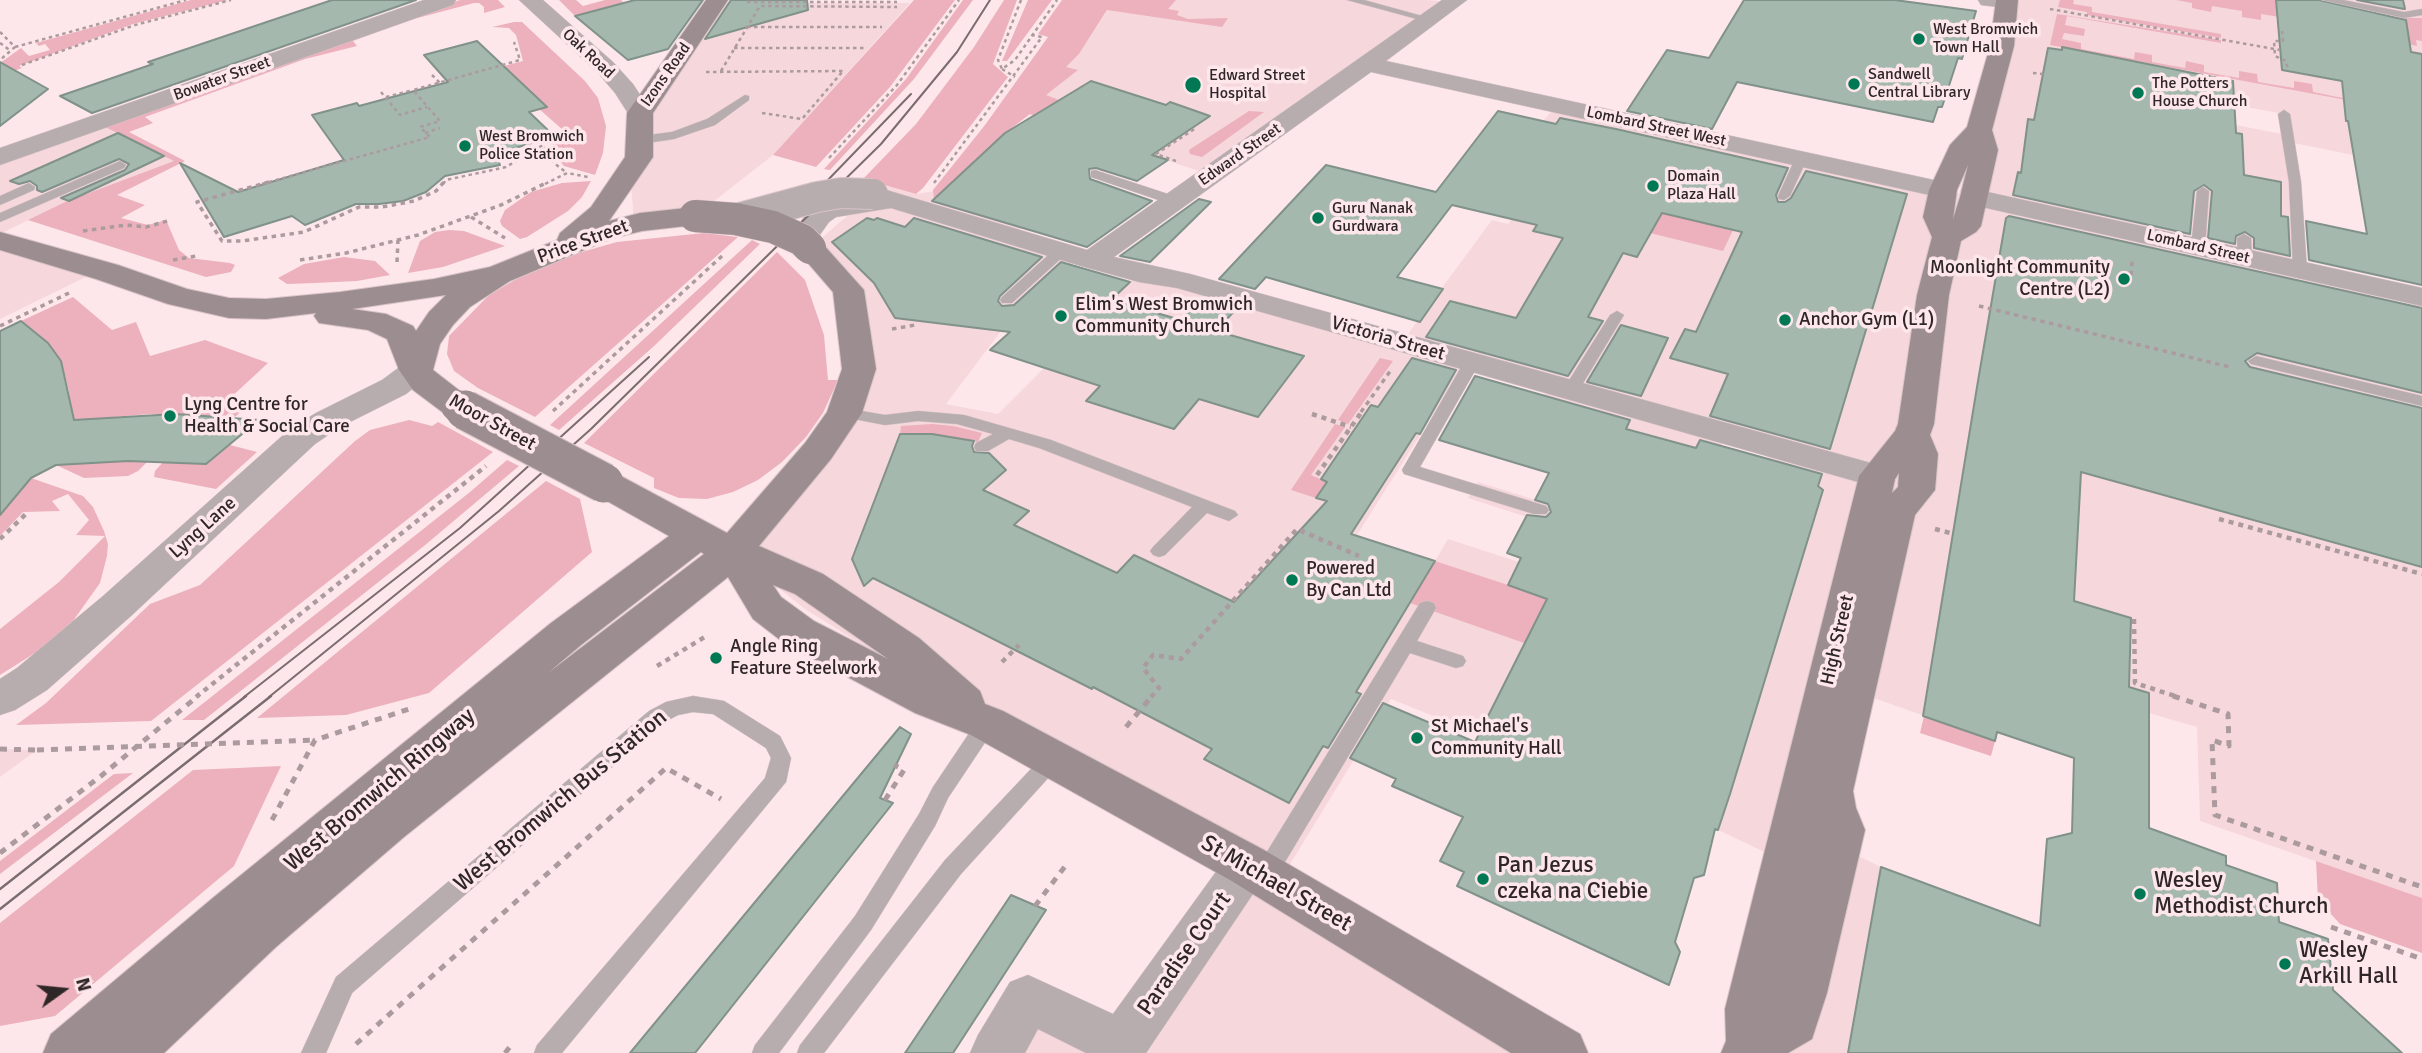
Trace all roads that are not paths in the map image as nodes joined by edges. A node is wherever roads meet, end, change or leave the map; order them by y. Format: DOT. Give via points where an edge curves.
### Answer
graph roads {
  1 [pos="445,0"];
  2 [pos="530,0"];
  3 [pos="1352,0"];
  4 [pos="1456,0"];
  5 [pos="2327,0"];
  6 [pos="727,1"];
  7 [pos="2001,1"];
  8 [pos="2422,12"];
  9 [pos="1429,19"];
  10 [pos="1368,64"];
  11 [pos="744,97"];
  12 [pos="640,113"];
  13 [pos="2284,114"];
  14 [pos="1979,130"];
  15 [pos="640,149"];
  16 [pos="0,157"];
  17 [pos="1801,159"];
  18 [pos="120,165"];
  19 [pos="1095,174"];
  20 [pos="29,187"];
  21 [pos="1943,190"];
  22 [pos="2203,191"];
  23 [pos="1784,196"];
  24 [pos="1974,197"];
  25 [pos="867,199"];
  26 [pos="1175,201"];
  27 [pos="0,203"];
  28 [pos="2282,206"];
  29 [pos="2297,209"];
  30 [pos="17,211"];
  31 [pos="695,216"];
  32 [pos="0,218"];
  33 [pos="736,219"];
  34 [pos="1947,237"];
  35 [pos="0,241"];
  36 [pos="806,244"];
  37 [pos="561,247"];
  38 [pos="2198,247"];
  39 [pos="1061,251"];
  40 [pos="1091,260"];
  41 [pos="2300,270"];
  42 [pos="499,274"];
  43 [pos="2422,297"];
  44 [pos="1007,300"];
  45 [pos="266,309"];
  46 [pos="1616,315"];
  47 [pos="2256,361"];
  48 [pos="1472,362"];
  49 [pos="415,370"];
  50 [pos="1571,390"];
  51 [pos="2422,401"];
  52 [pos="844,413"];
  53 [pos="1008,433"];
  54 [pos="1912,435"];
  55 [pos="982,447"];
  56 [pos="1877,476"];
  57 [pos="1204,506"];
  58 [pos="1540,510"];
  59 [pos="1229,515"];
  60 [pos="715,543"];
  61 [pos="1158,551"];
  62 [pos="1427,608"];
  63 [pos="1405,644"];
  64 [pos="1456,661"];
  65 [pos="0,699"];
  66 [pos="987,723"];
  67 [pos="1053,759"];
  68 [pos="1256,870"];
  69 [pos="1751,1049"];
  70 [pos="70,1053"];
  71 [pos="125,1053"];
  72 [pos="313,1053"];
  73 [pos="546,1053"];
  74 [pos="764,1053"];
  75 [pos="809,1053"];
  76 [pos="996,1053"];
  77 [pos="1561,1053"];
  1 -- 16 [label="street, Bowater Street"];
  2 -- 12 [label="street, Oak Road" via="605,67"];
  3 -- 9 [label="lane"];
  4 -- 9 [label="street, Edward Street"];
  5 -- 8 [label="lane" via="2404,15"];
  6 -- 12 [label="street, Izons Road"];
  7 -- 14 [label="street" via="2002,46"];
  9 -- 10 [label="street, Edward Street"];
  10 -- 17 [label="street, Lombard Street West" via="1697,131"];
  10 -- 26 [label="street, Edward Street"];
  11 -- 15 [label="lane" via="711,122"];
  12 -- 15 [label="street, Izons Road"];
  13 -- 29 [label="lane"];
  14 -- 21 [label="street" via="1964,145"];
  14 -- 24 [label="street" via="1984,150"];
  15 -- 31 [label="street, Izons Road" via="655,191"];
  15 -- 37 [label="street" via="601,213"];
  17 -- 21 [label="street, Lombard Street West"];
  17 -- 23 [label="lane"];
  18 -- 30 [label="lane"];
  19 -- 26 [label="lane"];
  20 -- 27 [label="lane"];
  21 -- 34 [label="street" via="1938,218"];
  22 -- 38 [label="lane"];
  24 -- 34 [label="street" via="1966,226"];
  24 -- 38 [label="street, Lombard Street"];
  25 -- 33 [label="street, Victoria Street, bridge" via="841,193"];
  25 -- 36 [label="street, Victoria Street" via="819,216"];
  25 -- 39 [label="street, Victoria Street"];
  26 -- 40 [label="street, Edward Street"];
  27 -- 30 [label="lane"];
  28 -- 29 [label="lane"];
  29 -- 41 [label="lane"];
  30 -- 32 [label="lane"];
  31 -- 33 [label="street, Price Street, bridge"];
  31 -- 37 [label="street, Price Street" via="640,222"];
  33 -- 36 [label="street, Price Street, bridge" via="773,227"];
  34 -- 54 [label="street" via="1933,295"];
  35 -- 45 [label="street, Moor Street" via="210,305"];
  36 -- 52 [label="street, Price Street" via="848,290 859,369"];
  37 -- 42 [label="street, Price Street"];
  38 -- 41 [label="street, Lombard Street" via="2245,248"];
  39 -- 40 [label="street, Victoria Street"];
  39 -- 44 [label="lane"];
  40 -- 48 [label="street, Victoria Street" via="1180,280"];
  41 -- 43 [label="street, Lombard Street"];
  42 -- 45 [label="street, Moor Street" via="392,295"];
  42 -- 49 [label="street, Price Street" via="459,300 440,319"];
  45 -- 49 [label="street, Moor Street" via="293,315 357,317 390,326 401,333"];
  46 -- 50 [label="lane"];
  47 -- 51 [label="lane"];
  48 -- 50 [label="street, Victoria Street"];
  48 -- 58 [label="lane" via="1410,470"];
  49 -- 60 [label="street, Moor Street, bridge" via="457,406"];
  49 -- 65 [label="street, Lyng Lane" via="394,387 303,436 117,606"];
  50 -- 56 [label="street, Victoria Street"];
  52 -- 53 [label="lane" via="885,420 918,416 958,419"];
  52 -- 60 [label="street, Price Street" via="818,451"];
  53 -- 55 [label="lane"];
  53 -- 57 [label="lane"];
  54 -- 56 [label="street, High Street"];
  54 -- 69 [label="street" via="1920,454 1916,490 1897,512 1830,791 1841,830 1801,993 1793,1021"];
  56 -- 69 [label="street, High Street" via="1752,1009"];
  57 -- 59 [label="lane"];
  57 -- 61 [label="lane"];
  60 -- 66 [label="street, St Michael Street" via="767,608 799,632 930,701"];
  60 -- 70 [label="street, West Bromwich Ringway" via="566,634"];
  60 -- 71 [label="street, West Bromwich Ringway" via="258,931"];
  62 -- 63 [label="lane"];
  63 -- 64 [label="lane"];
  63 -- 68 [label="lane"];
  66 -- 67 [label="street, St Michael Street"];
  66 -- 74 [label="lane" via="863,923"];
  67 -- 68 [label="street, St Michael Street"];
  67 -- 75 [label="lane" via="953,867"];
  68 -- 76 [label="street, Paradise Court" via="1122,1044 1028,999"];
  68 -- 77 [label="street, St Michael Street"];
  72 -- 73 [label="lane, West Bromwich Bus Station" via="344,985 645,726 673,708 693,704 717,707 773,742 781,758 775,782"];
}
